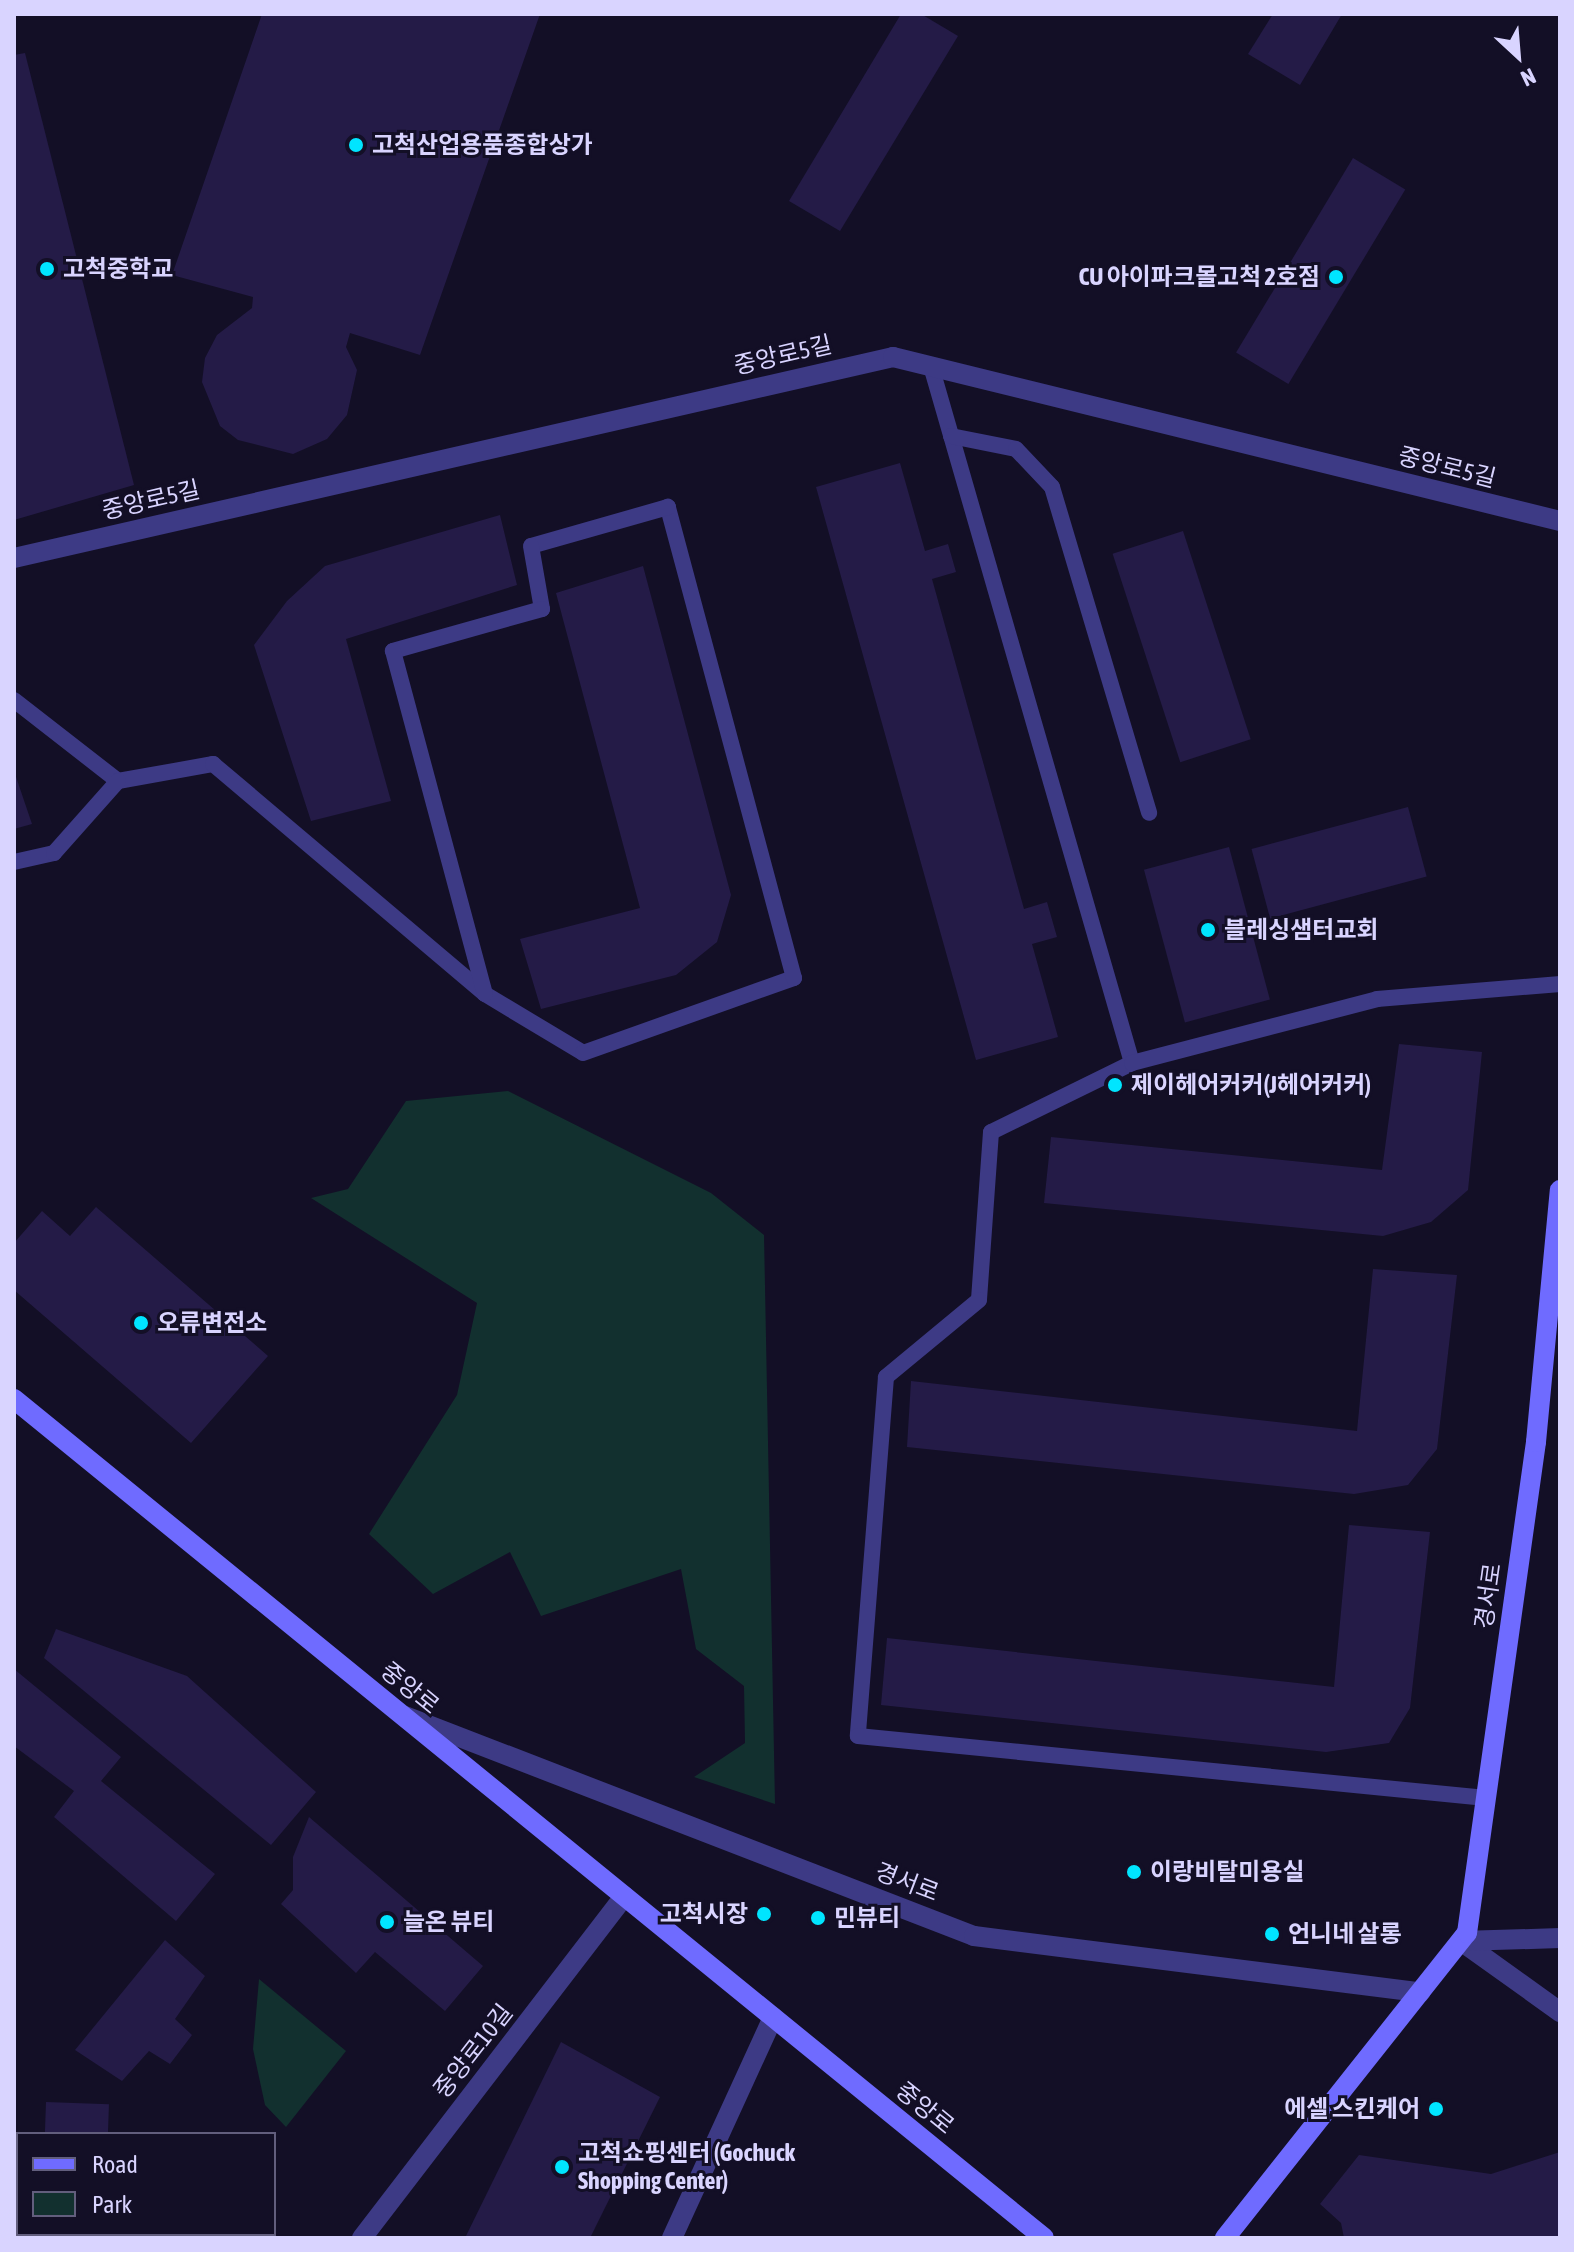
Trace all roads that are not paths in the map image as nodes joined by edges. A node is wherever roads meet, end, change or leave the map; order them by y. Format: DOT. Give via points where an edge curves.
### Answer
graph roads {
  1 [pos="931,366"];
  2 [pos="951,436"];
  3 [pos="1560,521"];
  4 [pos="14,558"];
  5 [pos="14,700"];
  6 [pos="118,781"];
  7 [pos="1149,813"];
  8 [pos="14,862"];
  9 [pos="1560,984"];
  10 [pos="485,994"];
  11 [pos="1132,1063"];
  12 [pos="1560,1190"];
  13 [pos="17,1406"];
  14 [pos="402,1714"];
  15 [pos="1486,1798"];
  16 [pos="624,1896"];
  17 [pos="1464,1937"];
  18 [pos="1560,1938"];
  19 [pos="1420,1992"];
  20 [pos="1560,2012"];
  21 [pos="773,2017"];
  22 [pos="362,2238"];
  23 [pos="672,2238"];
  24 [pos="1044,2238"];
  25 [pos="1225,2238"];
  1 -- 2 [label="lane"];
  1 -- 3 [label="street, 중앙로5길"];
  1 -- 4 [label="street, 중앙로5길" via="893,357"];
  2 -- 7 [label="lane" via="1016,449 1052,487"];
  2 -- 11 [label="lane"];
  5 -- 6 [label="lane"];
  6 -- 8 [label="lane" via="54,853"];
  6 -- 10 [label="lane" via="213,764"];
  9 -- 11 [label="lane" via="1377,999"];
  10 -- 10 [label="lane" via="583,1053 794,978 668,507 531,546 542,609 393,651"];
  11 -- 15 [label="lane" via="991,1132 979,1300 886,1377 858,1736"];
  12 -- 15 [label="main road, 경서로" via="1536,1442"];
  13 -- 14 [label="main road, 중앙로"];
  14 -- 16 [label="main road, 중앙로"];
  14 -- 19 [label="street, 경서로" via="974,1936"];
  15 -- 17 [label="main road, 경서로"];
  16 -- 21 [label="main road, 중앙로"];
  16 -- 22 [label="street, 중앙로10길"];
  17 -- 18 [label="street"];
  17 -- 19 [label="main road"];
  17 -- 20 [label="street"];
  19 -- 25 [label="main road"];
  21 -- 23 [label="street"];
  21 -- 24 [label="main road, 중앙로"];
}
